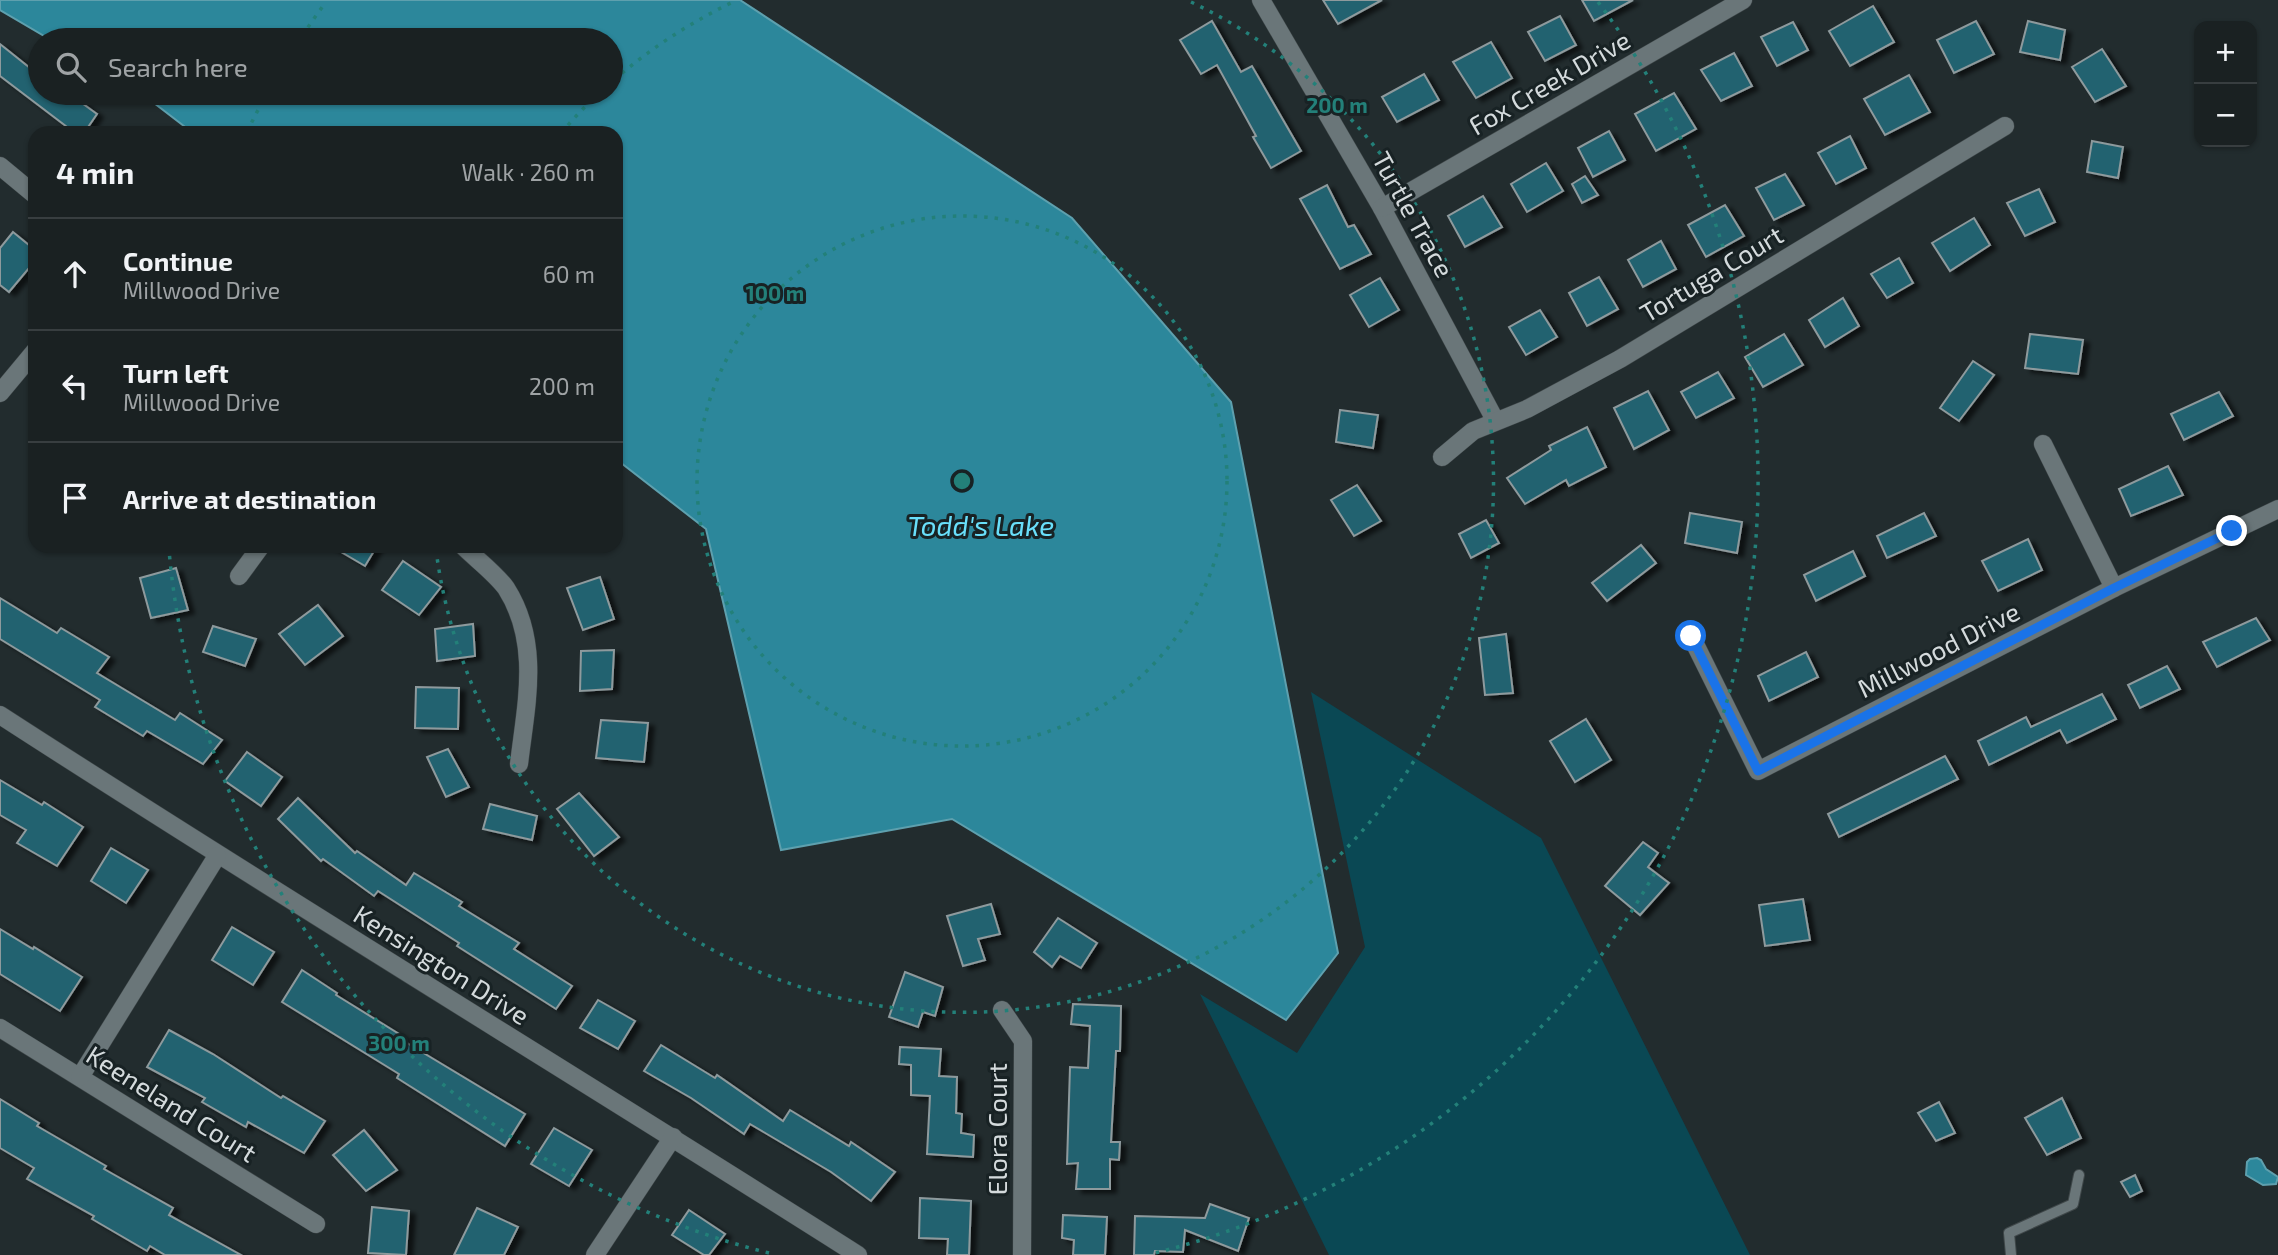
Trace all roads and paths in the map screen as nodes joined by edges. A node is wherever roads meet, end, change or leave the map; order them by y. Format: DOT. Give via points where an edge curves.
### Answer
graph roads {
  1 [pos="1261,0"];
  2 [pos="1743,0"];
  3 [pos="2005,126"];
  4 [pos="0,166"];
  5 [pos="28,189"];
  6 [pos="1382,208"];
  7 [pos="28,359"];
  8 [pos="0,393"];
  9 [pos="1496,420"];
  10 [pos="2043,444"];
  11 [pos="1442,457"];
  12 [pos="2278,509"];
  13 [pos="256,553"];
  14 [pos="470,553"];
  15 [pos="239,576"];
  16 [pos="2114,588"];
  17 [pos="1691,636"];
  18 [pos="0,715"];
  19 [pos="519,764"];
  20 [pos="217,856"];
  21 [pos="1002,1010"];
  22 [pos="0,1028"];
  23 [pos="80,1077"];
  24 [pos="673,1137"];
  25 [pos="2079,1175"];
  26 [pos="316,1224"];
  27 [pos="594,1255"];
  28 [pos="858,1255"];
  29 [pos="1022,1255"];
  30 [pos="2011,1255"];
  1 -- 6 [label="street, Turtle Trace"];
  2 -- 6 [label="street, Fox Creek Drive"];
  3 -- 9 [label="street, Tortuga Court" via="1620,359 1527,409"];
  4 -- 5 [label="street"];
  6 -- 9 [label="street, Turtle Trace"];
  7 -- 8 [label="street"];
  9 -- 11 [label="street, Tortuga Court" via="1473,430"];
  10 -- 16 [label="street"];
  12 -- 16 [label="street, Millwood Drive"];
  13 -- 15 [label="street"];
  14 -- 19 [label="street" via="505,588 523,627 530,670"];
  16 -- 17 [label="street, Millwood Drive" via="1758,771"];
  18 -- 20 [label="street, Kensington Drive"];
  20 -- 23 [label="street"];
  20 -- 24 [label="street, Kensington Drive"];
  21 -- 29 [label="street, Elora Court" via="1023,1041"];
  22 -- 23 [label="street, Keeneland Court"];
  23 -- 26 [label="street, Keeneland Court"];
  24 -- 27 [label="street"];
  24 -- 28 [label="street, Kensington Drive"];
  25 -- 30 [label="lane" via="2073,1204 2009,1233"];
}
